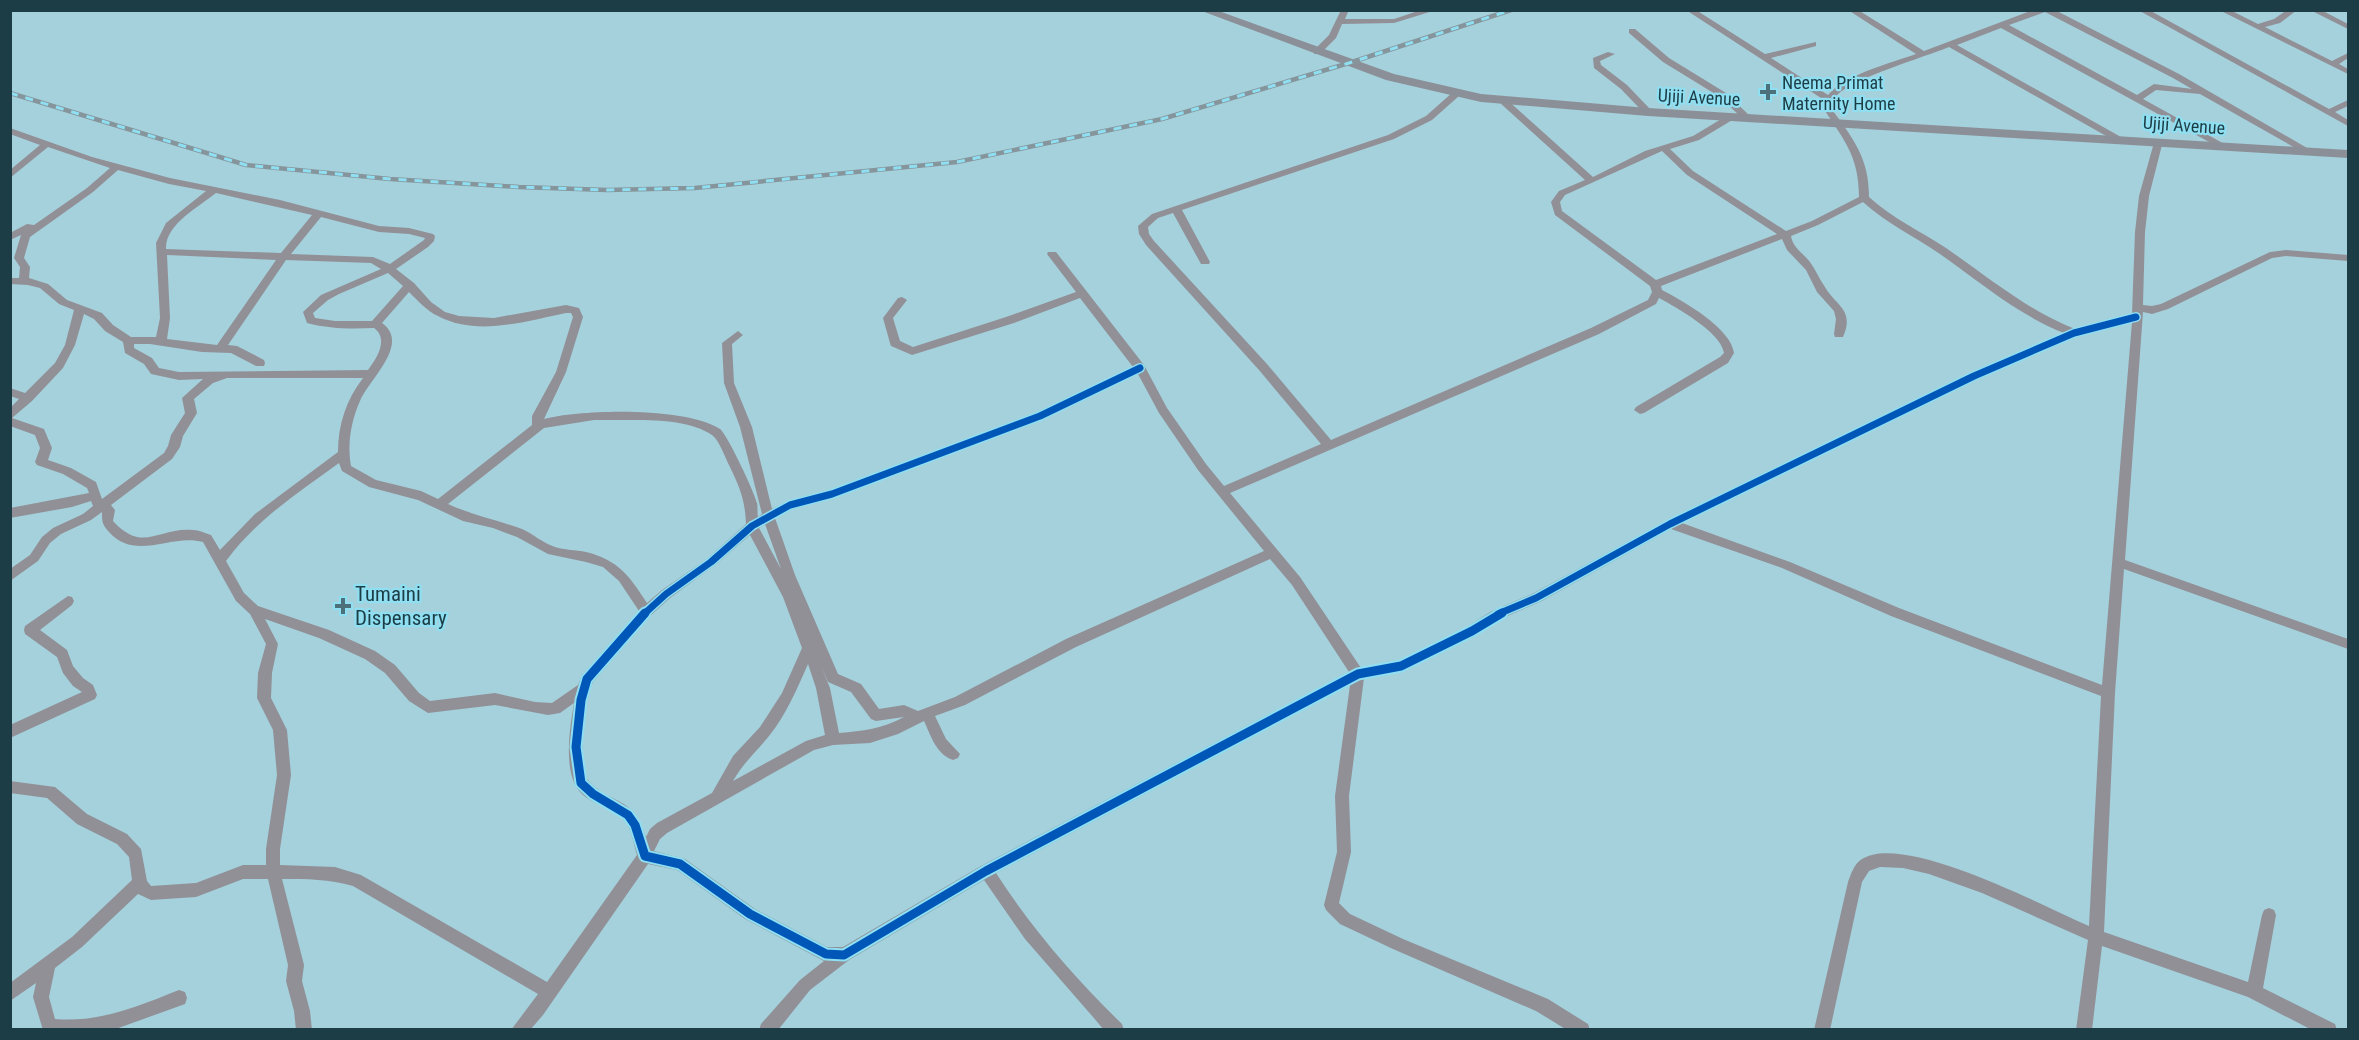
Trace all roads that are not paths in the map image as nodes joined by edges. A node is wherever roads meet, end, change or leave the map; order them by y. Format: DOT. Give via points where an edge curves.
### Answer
graph roads {
  1 [pos="1204,10"];
  2 [pos="1345,10"];
  3 [pos="1432,10"];
  4 [pos="1690,10"];
  5 [pos="1852,10"];
  6 [pos="2014,10"];
  7 [pos="2142,10"];
  8 [pos="2223,10"];
  9 [pos="2293,10"];
  10 [pos="2331,10"];
  11 [pos="2041,11"];
  12 [pos="2318,12"];
  13 [pos="2026,17"];
  14 [pos="1341,22"];
  15 [pos="2004,26"];
  16 [pos="2257,27"];
  17 [pos="2349,27"];
  18 [pos="1632,31"];
  19 [pos="1813,44"];
  20 [pos="1951,45"];
  21 [pos="1317,52"];
  22 [pos="1611,54"];
  23 [pos="1922,54"];
  24 [pos="2349,55"];
  25 [pos="1764,57"];
  26 [pos="2333,64"];
  27 [pos="2349,72"];
  28 [pos="2207,93"];
  29 [pos="1456,94"];
  30 [pos="1829,99"];
  31 [pos="2137,99"];
  32 [pos="1502,100"];
  33 [pos="2349,104"];
  34 [pos="1648,112"];
  35 [pos="2329,112"];
  36 [pos="1731,117"];
  37 [pos="1747,118"];
  38 [pos="1835,123"];
  39 [pos="2349,123"];
  40 [pos="10,131"];
  41 [pos="2118,139"];
  42 [pos="2158,141"];
  43 [pos="46,144"];
  44 [pos="2223,146"];
  45 [pos="1663,147"];
  46 [pos="2309,152"];
  47 [pos="2349,154"];
  48 [pos="116,167"];
  49 [pos="10,175"];
  50 [pos="1591,180"];
  51 [pos="213,191"];
  52 [pos="1864,198"];
  53 [pos="1176,209"];
  54 [pos="57,211"];
  55 [pos="318,214"];
  56 [pos="1786,234"];
  57 [pos="10,237"];
  58 [pos="161,252"];
  59 [pos="1052,254"];
  60 [pos="284,256"];
  61 [pos="2349,258"];
  62 [pos="16,261"];
  63 [pos="1205,262"];
  64 [pos="388,270"];
  65 [pos="10,281"];
  66 [pos="26,282"];
  67 [pos="410,285"];
  68 [pos="1656,288"];
  69 [pos="1082,293"];
  70 [pos="902,300"];
  71 [pos="80,308"];
  72 [pos="2137,313"];
  73 [pos="375,324"];
  74 [pos="2074,333"];
  75 [pos="1839,334"];
  76 [pos="738,335"];
  77 [pos="129,341"];
  78 [pos="161,341"];
  79 [pos="220,348"];
  80 [pos="260,363"];
  81 [pos="1140,368"];
  82 [pos="223,374"];
  83 [pos="371,374"];
  84 [pos="10,392"];
  85 [pos="28,398"];
  86 [pos="1641,410"];
  87 [pos="10,415"];
  88 [pos="10,422"];
  89 [pos="538,427"];
  90 [pos="1329,446"];
  91 [pos="342,454"];
  92 [pos="1223,491"];
  93 [pos="99,500"];
  94 [pos="440,504"];
  95 [pos="10,513"];
  96 [pos="768,516"];
  97 [pos="1670,524"];
  98 [pos="752,526"];
  99 [pos="1271,553"];
  100 [pos="219,561"];
  101 [pos="2117,562"];
  102 [pos="10,576"];
  103 [pos="68,601"];
  104 [pos="254,610"];
  105 [pos="646,612"];
  106 [pos="2349,644"];
  107 [pos="808,648"];
  108 [pos="1358,674"];
  109 [pos="582,689"];
  110 [pos="2108,693"];
  111 [pos="922,715"];
  112 [pos="10,732"];
  113 [pos="833,739"];
  114 [pos="953,754"];
  115 [pos="10,787"];
  116 [pos="718,795"];
  117 [pos="645,856"];
  118 [pos="986,870"];
  119 [pos="273,871"];
  120 [pos="140,883"];
  121 [pos="2269,915"];
  122 [pos="2096,936"];
  123 [pos="844,955"];
  124 [pos="48,964"];
  125 [pos="549,992"];
  126 [pos="2254,992"];
  127 [pos="10,993"];
  128 [pos="179,998"];
  129 [pos="50,1028"];
  130 [pos="304,1029"];
  131 [pos="519,1029"];
  132 [pos="767,1029"];
  133 [pos="1116,1029"];
  134 [pos="1582,1029"];
  135 [pos="1822,1029"];
  136 [pos="2084,1029"];
  137 [pos="2329,1029"];
  1 -- 21 [label="main road, Ujiji Avenue"];
  2 -- 14 [label="street"];
  3 -- 14 [label="street" via="1394,21"];
  4 -- 25 [label="street"];
  5 -- 23 [label="street"];
  6 -- 13 [label="street"];
  7 -- 35 [label="street"];
  8 -- 16 [label="street"];
  9 -- 16 [label="street" via="2277,21"];
  10 -- 12 [label="street"];
  11 -- 13 [label="street"];
  11 -- 28 [label="street"];
  12 -- 17 [label="street"];
  13 -- 15 [label="street"];
  14 -- 21 [label="street"];
  15 -- 20 [label="street"];
  15 -- 31 [label="street"];
  16 -- 26 [label="street"];
  18 -- 37 [label="street" via="1666,60 1723,95"];
  19 -- 25 [label="street"];
  20 -- 23 [label="street"];
  20 -- 41 [label="street"];
  21 -- 29 [label="main road, Ujiji Avenue"];
  22 -- 34 [label="street" via="1596,60 1597,66"];
  23 -- 30 [label="street" via="1857,79"];
  24 -- 26 [label="street"];
  25 -- 30 [label="street"];
  26 -- 27 [label="street"];
  28 -- 31 [label="street" via="2154,87"];
  28 -- 46 [label="street"];
  29 -- 32 [label="main road, Ujiji Avenue"];
  29 -- 53 [label="street" via="1429,118 1391,137"];
  30 -- 38 [label="street" via="1827,108"];
  31 -- 44 [label="street"];
  32 -- 34 [label="main road, Ujiji Avenue"];
  32 -- 50 [label="street"];
  33 -- 35 [label="street"];
  34 -- 36 [label="main road, Ujiji Avenue"];
  35 -- 39 [label="street"];
  36 -- 37 [label="main road, Ujiji Avenue"];
  36 -- 45 [label="street" via="1696,138"];
  37 -- 38 [label="main road, Ujiji Avenue"];
  38 -- 41 [label="main road, Ujiji Avenue"];
  38 -- 52 [label="street" via="1854,148 1864,176"];
  40 -- 43 [label="street"];
  41 -- 42 [label="main road, Ujiji Avenue"];
  42 -- 44 [label="main road, Ujiji Avenue"];
  42 -- 72 [label="street" via="2144,196"];
  43 -- 48 [label="street"];
  43 -- 49 [label="street"];
  44 -- 46 [label="main road, Ujiji Avenue"];
  45 -- 50 [label="street"];
  45 -- 56 [label="street" via="1690,173"];
  46 -- 47 [label="main road, Ujiji Avenue"];
  48 -- 51 [label="street"];
  48 -- 54 [label="street"];
  50 -- 68 [label="street" via="1556,199 1558,213"];
  51 -- 55 [label="street"];
  51 -- 58 [label="street" via="169,225"];
  52 -- 56 [label="street"];
  52 -- 74 [label="street" via="2031,314"];
  53 -- 63 [label="street"];
  53 -- 90 [label="street" via="1146,222 1144,234"];
  54 -- 57 [label="street"];
  54 -- 62 [label="street" via="26,235"];
  55 -- 60 [label="street"];
  55 -- 64 [label="street" via="430,236 416,252"];
  56 -- 68 [label="street"];
  56 -- 75 [label="street" via="1787,245 1808,265 1820,289 1840,310 1843,319"];
  58 -- 60 [label="street"];
  58 -- 78 [label="street" via="165,286"];
  59 -- 69 [label="street"];
  60 -- 64 [label="street" via="373,260"];
  60 -- 79 [label="street"];
  61 -- 72 [label="street" via="2270,255 2164,307"];
  62 -- 66 [label="street" via="25,267"];
  64 -- 67 [label="street"];
  64 -- 73 [label="street" via="317,301 308,312 311,320 320,323"];
  65 -- 66 [label="street"];
  66 -- 71 [label="street" via="44,286 63,302"];
  67 -- 73 [label="street"];
  67 -- 89 [label="street" via="447,317 494,323 566,309 577,311 579,317 564,363 538,416"];
  68 -- 86 [label="street" via="1717,334 1728,344 1729,353 1724,360"];
  68 -- 90 [label="street" via="1652,302 1595,331"];
  69 -- 70 [label="street" via="912,351 895,343 888,318"];
  69 -- 81 [label="street"];
  71 -- 77 [label="street" via="98,316"];
  71 -- 85 [label="street" via="66,355"];
  72 -- 74 [label="street"];
  72 -- 101 [label="street"];
  73 -- 83 [label="street" via="384,330 386,349"];
  74 -- 97 [label="street" via="1933,395"];
  76 -- 96 [label="street" via="727,343 729,383 746,428"];
  77 -- 78 [label="street"];
  77 -- 82 [label="street" via="129,350 148,361 156,372 178,376"];
  78 -- 79 [label="street"];
  79 -- 80 [label="street" via="236,350"];
  81 -- 92 [label="street" via="1163,410"];
  81 -- 96 [label="street" via="1040,416"];
  82 -- 83 [label="street"];
  82 -- 93 [label="street" via="204,383 188,398 191,412 168,456"];
  83 -- 91 [label="street" via="357,393"];
  84 -- 85 [label="street"];
  85 -- 87 [label="street"];
  88 -- 93 [label="street" via="40,432 46,448 41,462 92,485"];
  89 -- 94 [label="street"];
  89 -- 98 [label="street" via="594,416 675,418 715,430 747,490"];
  90 -- 92 [label="street"];
  91 -- 94 [label="street" via="346,468 365,480"];
  91 -- 100 [label="street" via="263,516"];
  92 -- 99 [label="street"];
  93 -- 95 [label="street"];
  93 -- 100 [label="street" via="110,511 107,524 115,533 146,544 199,535 207,538"];
  93 -- 102 [label="street" via="78,523 46,540 34,558"];
  94 -- 105 [label="street" via="467,518 521,534 552,551 607,564 623,577"];
  96 -- 98 [label="street"];
  96 -- 111 [label="street" via="833,678 856,688 875,715 904,711"];
  97 -- 108 [label="street" via="1407,663"];
  97 -- 110 [label="street" via="1786,565 1895,612"];
  98 -- 105 [label="street"];
  98 -- 107 [label="street" via="789,597"];
  99 -- 108 [label="street" via="1302,590"];
  99 -- 111 [label="street" via="1071,643 960,701"];
  100 -- 104 [label="street" via="240,597"];
  101 -- 106 [label="street"];
  101 -- 110 [label="street"];
  103 -- 112 [label="street" via="30,630 62,654 68,669 90,695"];
  104 -- 109 [label="street" via="370,655 428,707 503,699 550,710"];
  104 -- 119 [label="street" via="272,644 264,698 280,730 283,747 284,776"];
  105 -- 109 [label="street" via="598,664"];
  107 -- 113 [label="street" via="823,688"];
  107 -- 116 [label="street" via="787,696 765,731 738,760"];
  108 -- 118 [label="street"];
  108 -- 134 [label="street" via="1342,796 1344,852 1331,905 1346,919 1542,1005"];
  109 -- 117 [label="street" via="577,716 580,782 632,820"];
  110 -- 122 [label="street"];
  111 -- 113 [label="street" via="877,735"];
  111 -- 114 [label="street"];
  113 -- 116 [label="street" via="811,745"];
  115 -- 120 [label="street" via="50,792 82,819 122,839 136,854"];
  116 -- 117 [label="street" via="662,828"];
  117 -- 123 [label="street" via="680,864 750,914 826,954"];
  117 -- 125 [label="street"];
  118 -- 123 [label="street"];
  118 -- 133 [label="street" via="1028,931"];
  119 -- 120 [label="street" via="243,872 196,890 158,895 144,890"];
  119 -- 125 [label="street" via="335,874 356,880"];
  119 -- 130 [label="street" via="296,965 294,981"];
  120 -- 124 [label="street"];
  121 -- 126 [label="street"];
  122 -- 126 [label="street"];
  122 -- 135 [label="street" via="1941,871 1893,860 1867,863 1859,870 1855,882"];
  122 -- 136 [label="street"];
  123 -- 132 [label="street" via="801,989"];
  124 -- 127 [label="street"];
  124 -- 129 [label="street" via="41,997"];
  125 -- 131 [label="street"];
  126 -- 137 [label="street"];
  128 -- 129 [label="street" via="120,1021"];
}
